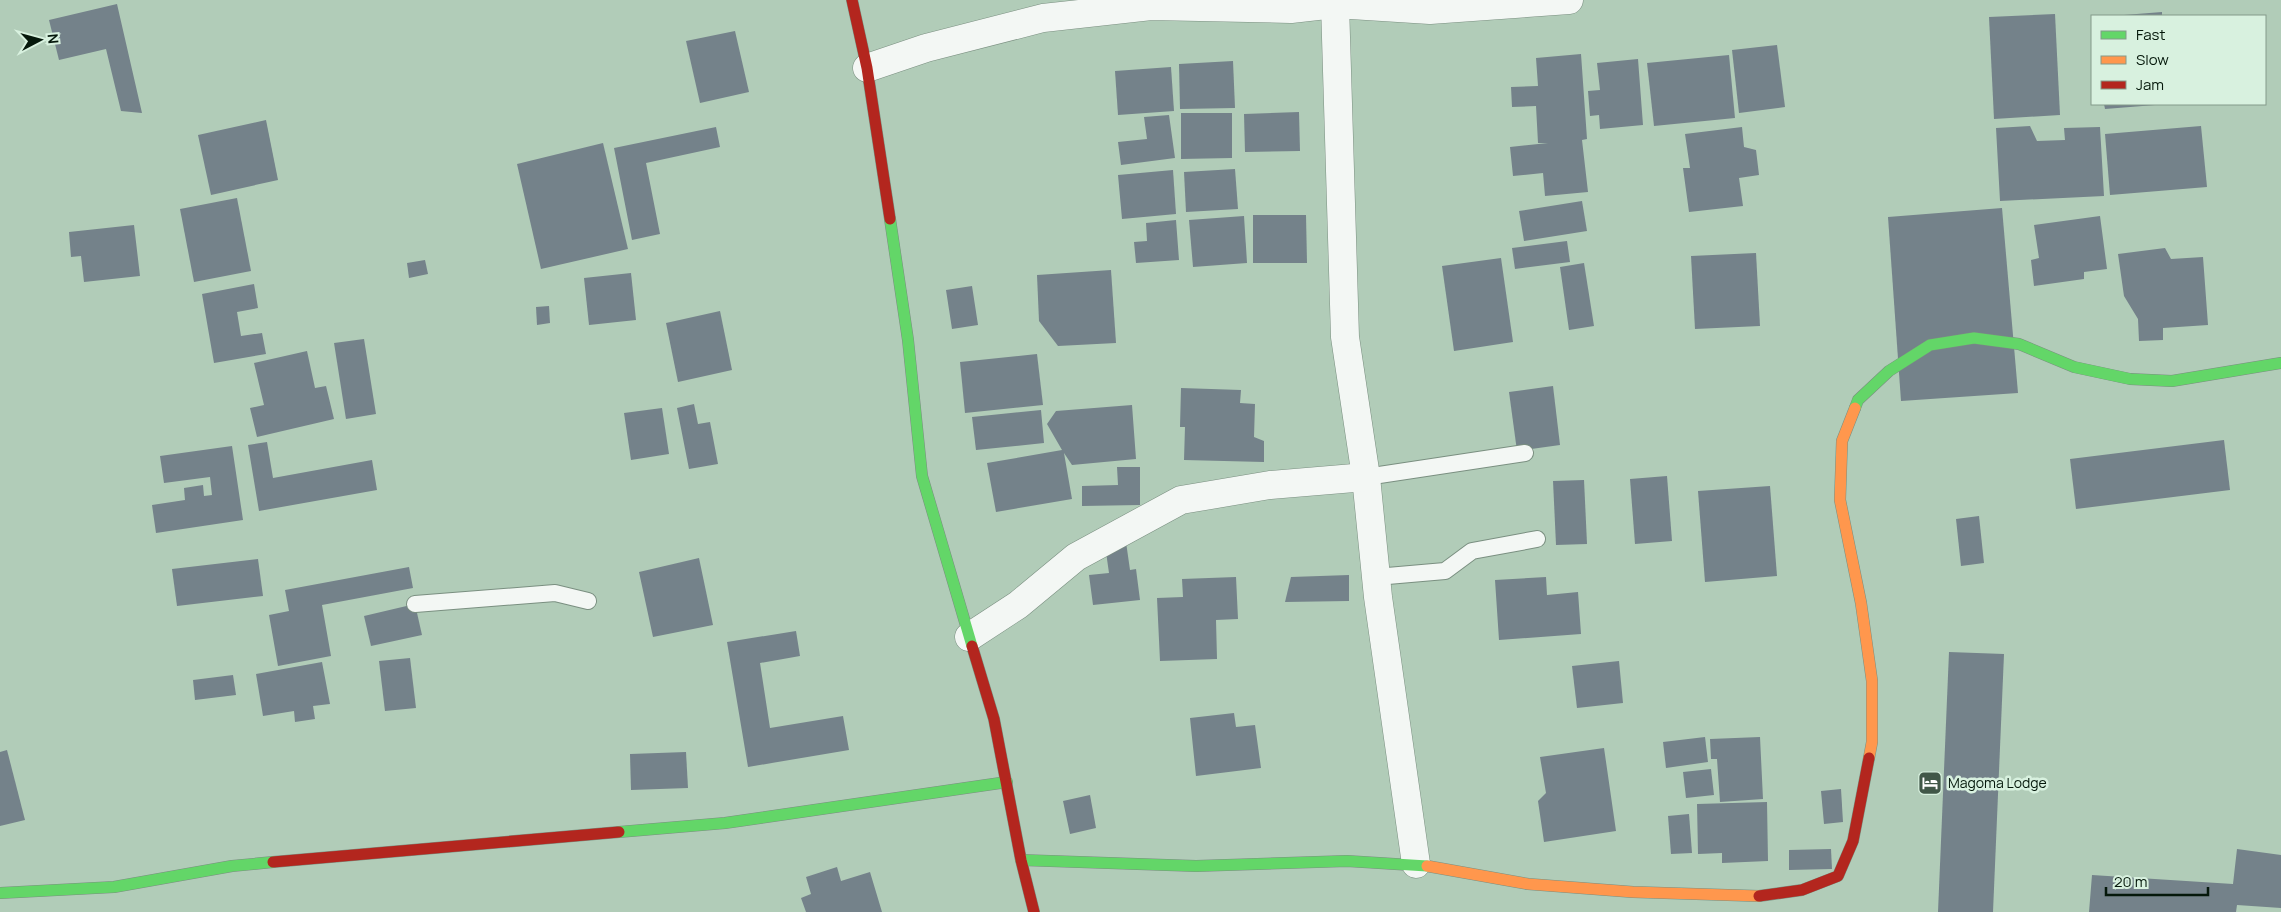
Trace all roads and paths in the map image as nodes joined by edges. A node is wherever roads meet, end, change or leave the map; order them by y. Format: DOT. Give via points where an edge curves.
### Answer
graph roads {
  1 [pos="852,0"];
  2 [pos="1569,0"];
  3 [pos="1335,4"];
  4 [pos="867,68"];
  5 [pos="2281,363"];
  6 [pos="1525,453"];
  7 [pos="1366,477"];
  8 [pos="1537,539"];
  9 [pos="1376,577"];
  10 [pos="588,600"];
  11 [pos="415,604"];
  12 [pos="969,637"];
  13 [pos="1007,782"];
  14 [pos="1021,860"];
  15 [pos="1416,864"];
  16 [pos="0,893"];
  17 [pos="1034,912"];
  1 -- 4 [label="street"];
  2 -- 3 [label="street" via="1430,10"];
  3 -- 4 [label="street" via="1291,9 1151,6 1043,18 926,48"];
  3 -- 7 [label="street" via="1345,337"];
  4 -- 12 [label="street" via="908,340 922,476"];
  5 -- 15 [label="street" via="2172,381 2130,379 2074,367 2019,344 1974,338 1930,345 1889,371 1858,400 1842,441 1840,500 1861,602 1872,680 1872,742 1853,841 1838,876 1802,890 1764,896 1633,892 1528,884"];
  6 -- 7 [label="lane"];
  7 -- 9 [label="street"];
  7 -- 12 [label="street" via="1270,485 1181,500 1076,557 1018,605"];
  8 -- 9 [label="lane" via="1472,550 1445,571"];
  9 -- 15 [label="street"];
  10 -- 11 [label="lane" via="555,593"];
  12 -- 13 [label="street" via="994,719"];
  13 -- 14 [label="street"];
  13 -- 16 [label="street" via="725,823 232,866 114,887"];
  14 -- 15 [label="street" via="1196,866 1347,861"];
  14 -- 17 [label="street"];
}
